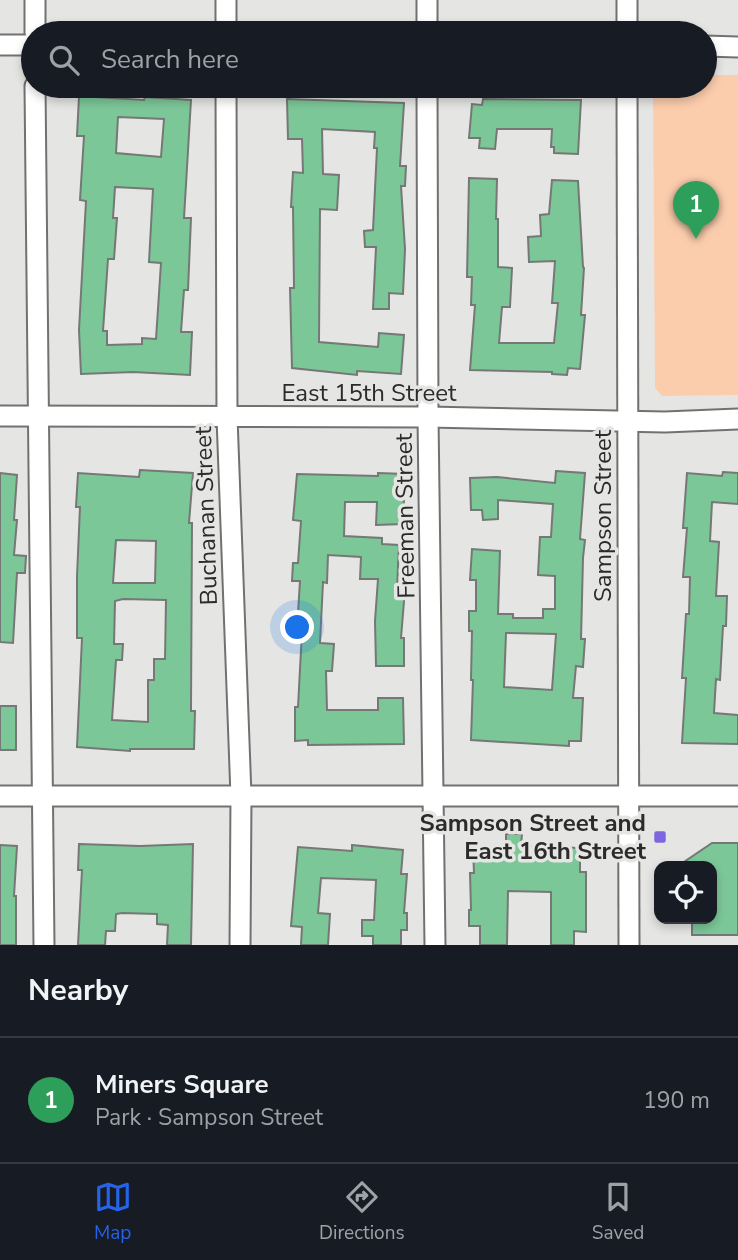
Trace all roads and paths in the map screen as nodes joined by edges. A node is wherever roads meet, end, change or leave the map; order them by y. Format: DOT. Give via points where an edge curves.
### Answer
graph roads {
  1 [pos="35,0"];
  2 [pos="226,0"];
  3 [pos="427,0"];
  4 [pos="627,0"];
  5 [pos="35,21"];
  6 [pos="226,21"];
  7 [pos="427,21"];
  8 [pos="627,21"];
  9 [pos="0,45"];
  10 [pos="21,45"];
  11 [pos="717,46"];
  12 [pos="738,47"];
  13 [pos="35,98"];
  14 [pos="226,98"];
  15 [pos="427,98"];
  16 [pos="628,98"];
  17 [pos="0,416"];
  18 [pos="37,416"];
  19 [pos="227,417"];
  20 [pos="428,417"];
  21 [pos="738,419"];
  22 [pos="627,421"];
  23 [pos="630,795"];
  24 [pos="0,796"];
  25 [pos="43,796"];
  26 [pos="241,796"];
  27 [pos="434,796"];
  28 [pos="738,796"];
  29 [pos="44,945"];
  30 [pos="240,945"];
  31 [pos="435,945"];
  32 [pos="629,945"];
  1 -- 5 [label="street"];
  2 -- 6 [label="street"];
  3 -- 7 [label="street"];
  4 -- 8 [label="street"];
  9 -- 10 [label="street"];
  11 -- 12 [label="street"];
  13 -- 18 [label="street"];
  14 -- 19 [label="street, Buchanan Street"];
  15 -- 20 [label="street, Freeman Street"];
  16 -- 22 [label="street, Sampson Street"];
  17 -- 18 [label="street, East 15th Street"];
  18 -- 19 [label="street, East 15th Street"];
  18 -- 25 [label="street"];
  19 -- 20 [label="street, East 15th Street"];
  19 -- 26 [label="street, Buchanan Street"];
  20 -- 22 [label="street, East 15th Street"];
  20 -- 27 [label="street, Freeman Street"];
  21 -- 22 [label="street, East 15th Street"];
  22 -- 23 [label="street, Sampson Street"];
  23 -- 27 [label="street"];
  23 -- 28 [label="street"];
  23 -- 32 [label="street, Sampson Street"];
  24 -- 25 [label="street"];
  25 -- 26 [label="street"];
  25 -- 29 [label="street"];
  26 -- 27 [label="street"];
  26 -- 30 [label="street, Buchanan Street"];
  27 -- 31 [label="street, Freeman Street"];
}
